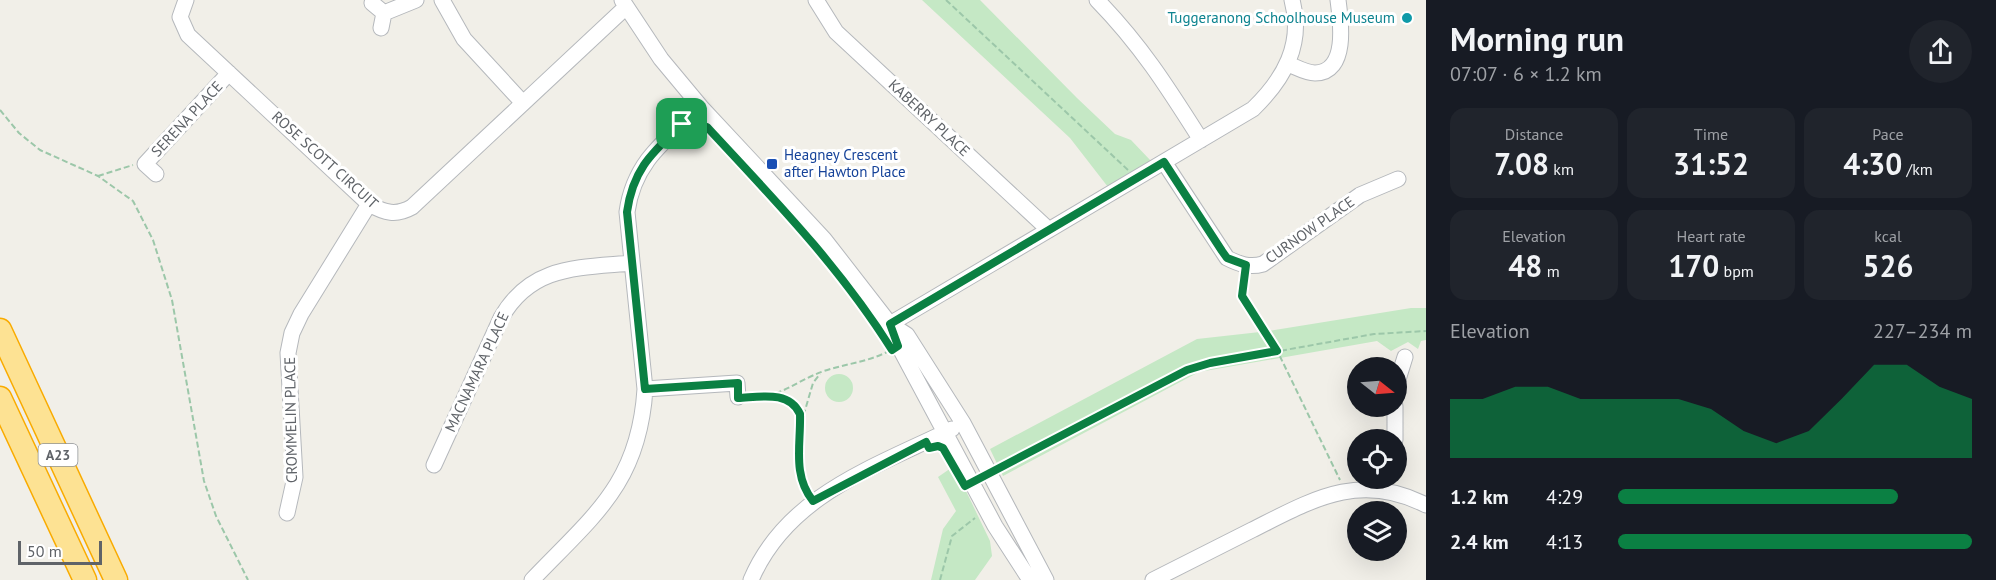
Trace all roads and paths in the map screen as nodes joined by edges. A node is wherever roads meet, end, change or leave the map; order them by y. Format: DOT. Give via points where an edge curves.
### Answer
graph roads {
  1 [pos="186,0"];
  2 [pos="416,0"];
  3 [pos="442,0"];
  4 [pos="816,0"];
  5 [pos="946,0"];
  6 [pos="1097,0"];
  7 [pos="1292,0"];
  8 [pos="1338,0"];
  9 [pos="624,3"];
  10 [pos="379,14"];
  11 [pos="1288,64"];
  12 [pos="230,74"];
  13 [pos="523,103"];
  14 [pos="701,107"];
  15 [pos="0,110"];
  16 [pos="1201,140"];
  17 [pos="144,162"];
  18 [pos="1164,162"];
  19 [pos="98,176"];
  20 [pos="1136,179"];
  21 [pos="1398,179"];
  22 [pos="369,204"];
  23 [pos="1049,230"];
  24 [pos="632,262"];
  25 [pos="1246,265"];
  26 [pos="890,324"];
  27 [pos="0,330"];
  28 [pos="1426,331"];
  29 [pos="898,346"];
  30 [pos="1277,351"];
  31 [pos="822,372"];
  32 [pos="738,383"];
  33 [pos="645,389"];
  34 [pos="771,397"];
  35 [pos="0,398"];
  36 [pos="963,423"];
  37 [pos="801,428"];
  38 [pos="945,432"];
  39 [pos="434,465"];
  40 [pos="990,472"];
  41 [pos="1372,489"];
  42 [pos="1400,489"];
  43 [pos="1343,491"];
  44 [pos="813,501"];
  45 [pos="1426,505"];
  46 [pos="287,513"];
  47 [pos="980,516"];
  48 [pos="85,580"];
  49 [pos="116,580"];
  50 [pos="248,580"];
  51 [pos="531,580"];
  52 [pos="751,580"];
  53 [pos="940,580"];
  54 [pos="1030,580"];
  55 [pos="1046,580"];
  56 [pos="1153,580"];
  1 -- 12 [label="street, ROSE SCOTT CIRCUIT" via="181,9 183,27"];
  2 -- 10 [label="street"];
  3 -- 13 [label="street" via="464,39"];
  4 -- 23 [label="street, KABERRY PLACE" via="836,32"];
  5 -- 20 [label="path"];
  6 -- 16 [label="street" via="1151,61"];
  7 -- 11 [label="street" via="1296,29"];
  8 -- 11 [label="street" via="1340,44 1335,63 1316,73"];
  9 -- 13 [label="street, ROSE SCOTT CIRCUIT"];
  9 -- 14 [label="street" via="661,59"];
  11 -- 16 [label="street" via="1270,93 1253,109"];
  12 -- 17 [label="street, SERENA PLACE"];
  12 -- 22 [label="street, ROSE SCOTT CIRCUIT"];
  13 -- 22 [label="street, ROSE SCOTT CIRCUIT" via="412,207 393,213"];
  14 -- 24 [label="street" via="654,151 633,183 627,212"];
  14 -- 26 [label="street" via="824,239"];
  15 -- 19 [label="path" via="40,150"];
  16 -- 18 [label="street"];
  17 -- 19 [label="path"];
  18 -- 20 [label="street"];
  18 -- 25 [label="street, CURNOW PLACE" via="1227,258"];
  19 -- 50 [label="path" via="133,201 153,240 172,300 204,481 216,516"];
  20 -- 23 [label="street"];
  21 -- 25 [label="street, CURNOW PLACE" via="1360,195 1263,264"];
  22 -- 46 [label="street, CROMMELIN PLACE" via="292,333 288,353 295,477"];
  23 -- 26 [label="street"];
  24 -- 33 [label="street"];
  24 -- 39 [label="street, MACNAMARA PLACE" via="559,271 531,284 510,302"];
  25 -- 30 [label="path" via="1242,296"];
  26 -- 29 [label="street"];
  26 -- 36 [label="street" via="908,335"];
  27 -- 49 [label="highway, A23"];
  28 -- 30 [label="path" via="1374,334"];
  29 -- 31 [label="path" via="869,360"];
  29 -- 38 [label="street"];
  30 -- 40 [label="path" via="1187,370"];
  30 -- 43 [label="path" via="1331,458"];
  31 -- 34 [label="path"];
  31 -- 37 [label="path" via="813,383"];
  32 -- 33 [label="street"];
  32 -- 34 [label="path"];
  33 -- 51 [label="street" via="636,448 616,487"];
  34 -- 37 [label="path" via="788,400 796,408"];
  35 -- 48 [label="highway, A23"];
  36 -- 38 [label="street"];
  36 -- 40 [label="street"];
  37 -- 44 [label="path" via="800,471"];
  38 -- 44 [label="street"];
  38 -- 54 [label="street" via="994,526"];
  40 -- 55 [label="street"];
  41 -- 43 [label="street"];
  42 -- 45 [label="street"];
  43 -- 56 [label="street" via="1307,502"];
  44 -- 52 [label="street" via="789,520 772,541"];
  47 -- 53 [label="path" via="952,536"];
}
